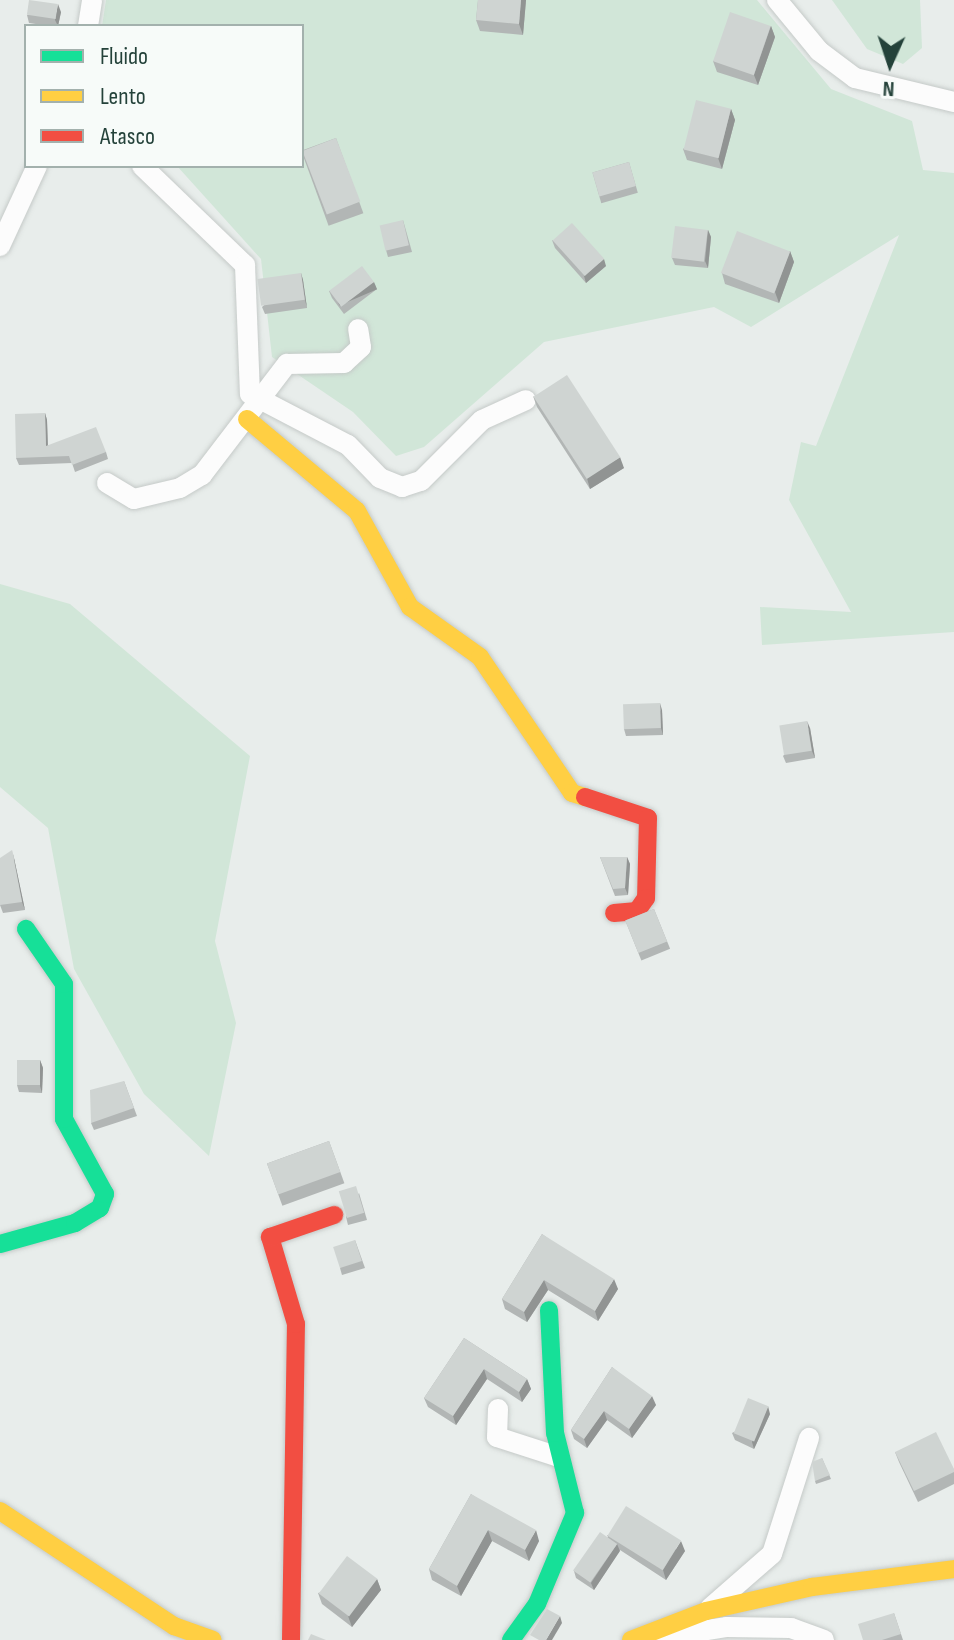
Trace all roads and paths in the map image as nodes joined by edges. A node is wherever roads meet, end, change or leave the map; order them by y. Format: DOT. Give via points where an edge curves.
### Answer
graph roads {
  1 [pos="92,0"];
  2 [pos="777,0"];
  3 [pos="88,24"];
  4 [pos="949,94"];
  5 [pos="36,168"];
  6 [pos="144,168"];
  7 [pos="0,246"];
  8 [pos="358,329"];
  9 [pos="526,400"];
  10 [pos="253,411"];
  11 [pos="107,483"];
  12 [pos="614,913"];
  13 [pos="26,929"];
  14 [pos="334,1215"];
  15 [pos="0,1244"];
  16 [pos="549,1310"];
  17 [pos="498,1409"];
  18 [pos="809,1438"];
  19 [pos="559,1457"];
  20 [pos="0,1511"];
  21 [pos="954,1569"];
  22 [pos="706,1611"];
  23 [pos="172,1633"];
  24 [pos="213,1640"];
  25 [pos="291,1640"];
  26 [pos="511,1640"];
  27 [pos="631,1640"];
  28 [pos="642,1640"];
  29 [pos="824,1640"];
  1 -- 3 [label="street"];
  2 -- 4 [label="street" via="819,51 855,78"];
  5 -- 7 [label="street"];
  6 -- 10 [label="street" via="245,265 244,376"];
  8 -- 10 [label="street" via="355,357 291,362"];
  9 -- 10 [label="street" via="482,420 421,481 402,487 380,478 348,445"];
  10 -- 11 [label="street" via="202,475 180,488 134,499"];
  10 -- 12 [label="street" via="357,511 410,607 480,657 572,793 648,818 646,898 637,911"];
  13 -- 15 [label="street" via="64,984 64,1119 105,1194 100,1208 75,1223"];
  14 -- 25 [label="street" via="270,1237 296,1324"];
  16 -- 19 [label="street"];
  17 -- 19 [label="street" via="497,1437"];
  18 -- 22 [label="street" via="772,1554"];
  19 -- 26 [label="street" via="575,1513 537,1604"];
  20 -- 23 [label="street"];
  21 -- 22 [label="street" via="874,1575"];
  22 -- 27 [label="street"];
  23 -- 24 [label="street"];
  28 -- 29 [label="street" via="727,1627 791,1628"];
}
